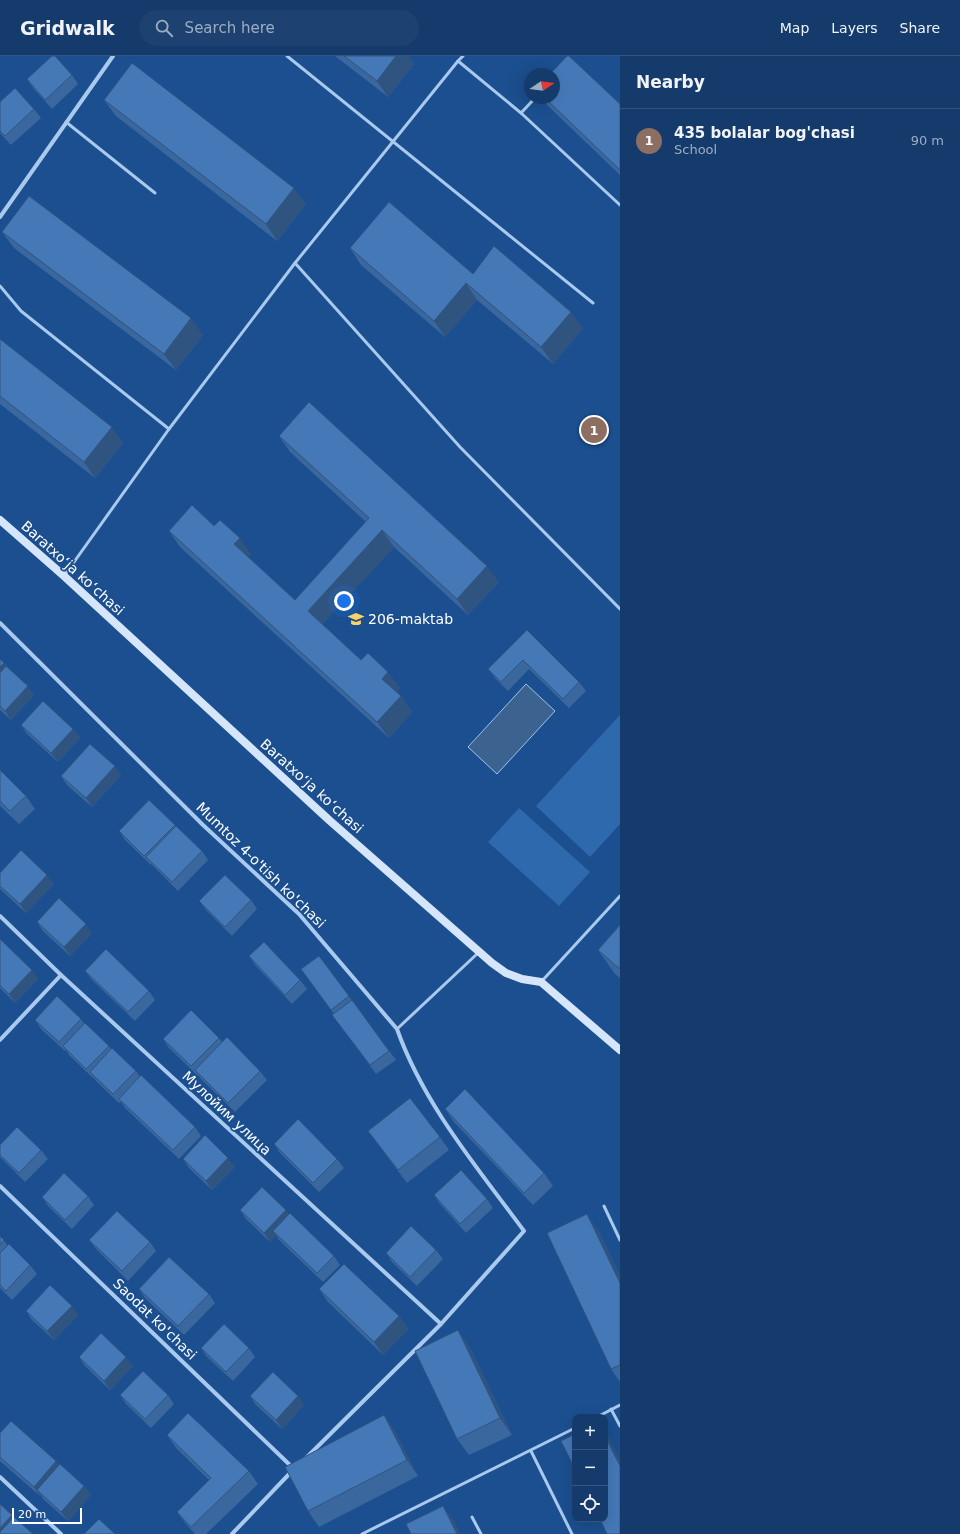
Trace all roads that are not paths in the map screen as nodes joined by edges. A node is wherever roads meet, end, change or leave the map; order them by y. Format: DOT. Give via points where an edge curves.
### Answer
graph roads {
  1 [pos="113,56"];
  2 [pos="287,56"];
  3 [pos="463,56"];
  4 [pos="458,61"];
  5 [pos="529,104"];
  6 [pos="521,113"];
  7 [pos="66,122"];
  8 [pos="394,141"];
  9 [pos="155,193"];
  10 [pos="620,205"];
  11 [pos="0,217"];
  12 [pos="295,263"];
  13 [pos="0,286"];
  14 [pos="593,303"];
  15 [pos="170,429"];
  16 [pos="0,520"];
  17 [pos="64,576"];
  18 [pos="620,609"];
  19 [pos="0,623"];
  20 [pos="620,896"];
  21 [pos="0,916"];
  22 [pos="480,952"];
  23 [pos="61,975"];
  24 [pos="541,982"];
  25 [pos="397,1029"];
  26 [pos="0,1040"];
  27 [pos="620,1050"];
  28 [pos="0,1186"];
  29 [pos="604,1206"];
  30 [pos="620,1240"];
  31 [pos="441,1324"];
  32 [pos="620,1405"];
  33 [pos="612,1409"];
  34 [pos="603,1414"];
  35 [pos="620,1426"];
  36 [pos="572,1430"];
  37 [pos="531,1451"];
  38 [pos="295,1469"];
  39 [pos="0,1477"];
  40 [pos="472,1517"];
  41 [pos="61,1534"];
  42 [pos="232,1534"];
  43 [pos="362,1534"];
  44 [pos="481,1534"];
  45 [pos="572,1534"];
  1 -- 7 [label="street"];
  2 -- 8 [label="lane"];
  3 -- 4 [label="lane"];
  4 -- 6 [label="lane"];
  4 -- 8 [label="lane"];
  5 -- 6 [label="lane"];
  6 -- 10 [label="lane"];
  7 -- 9 [label="lane"];
  7 -- 11 [label="street"];
  8 -- 12 [label="lane"];
  8 -- 14 [label="lane"];
  12 -- 15 [label="lane"];
  12 -- 18 [label="lane" via="460,448"];
  13 -- 15 [label="lane" via="21,311"];
  15 -- 17 [label="lane"];
  16 -- 17 [label="street, Baratxoʻja koʻchasi"];
  17 -- 22 [label="street, Baratxoʻja koʻchasi" via="329,820"];
  19 -- 25 [label="street, Mumtoz 4-o'tish ko'chasi" via="203,825 299,914"];
  20 -- 24 [label="lane"];
  21 -- 23 [label="street, Мулойим улица"];
  22 -- 24 [label="street, Baratxoʻja koʻchasi" via="506,972 522,979"];
  22 -- 25 [label="lane"];
  23 -- 26 [label="street"];
  23 -- 31 [label="street, Мулойим улица"];
  24 -- 27 [label="street"];
  25 -- 31 [label="street, Mumtoz 4-o'tish ko'chasi" via="405,1051 444,1123 524,1231"];
  28 -- 38 [label="street, Saodat ko'chasi"];
  29 -- 30 [label="lane"];
  31 -- 38 [label="street"];
  32 -- 33 [label="lane"];
  33 -- 34 [label="lane"];
  33 -- 35 [label="lane"];
  36 -- 37 [label="lane"];
  37 -- 43 [label="lane"];
  37 -- 45 [label="lane"];
  38 -- 42 [label="street"];
  39 -- 41 [label="street"];
  40 -- 44 [label="lane"];
}
